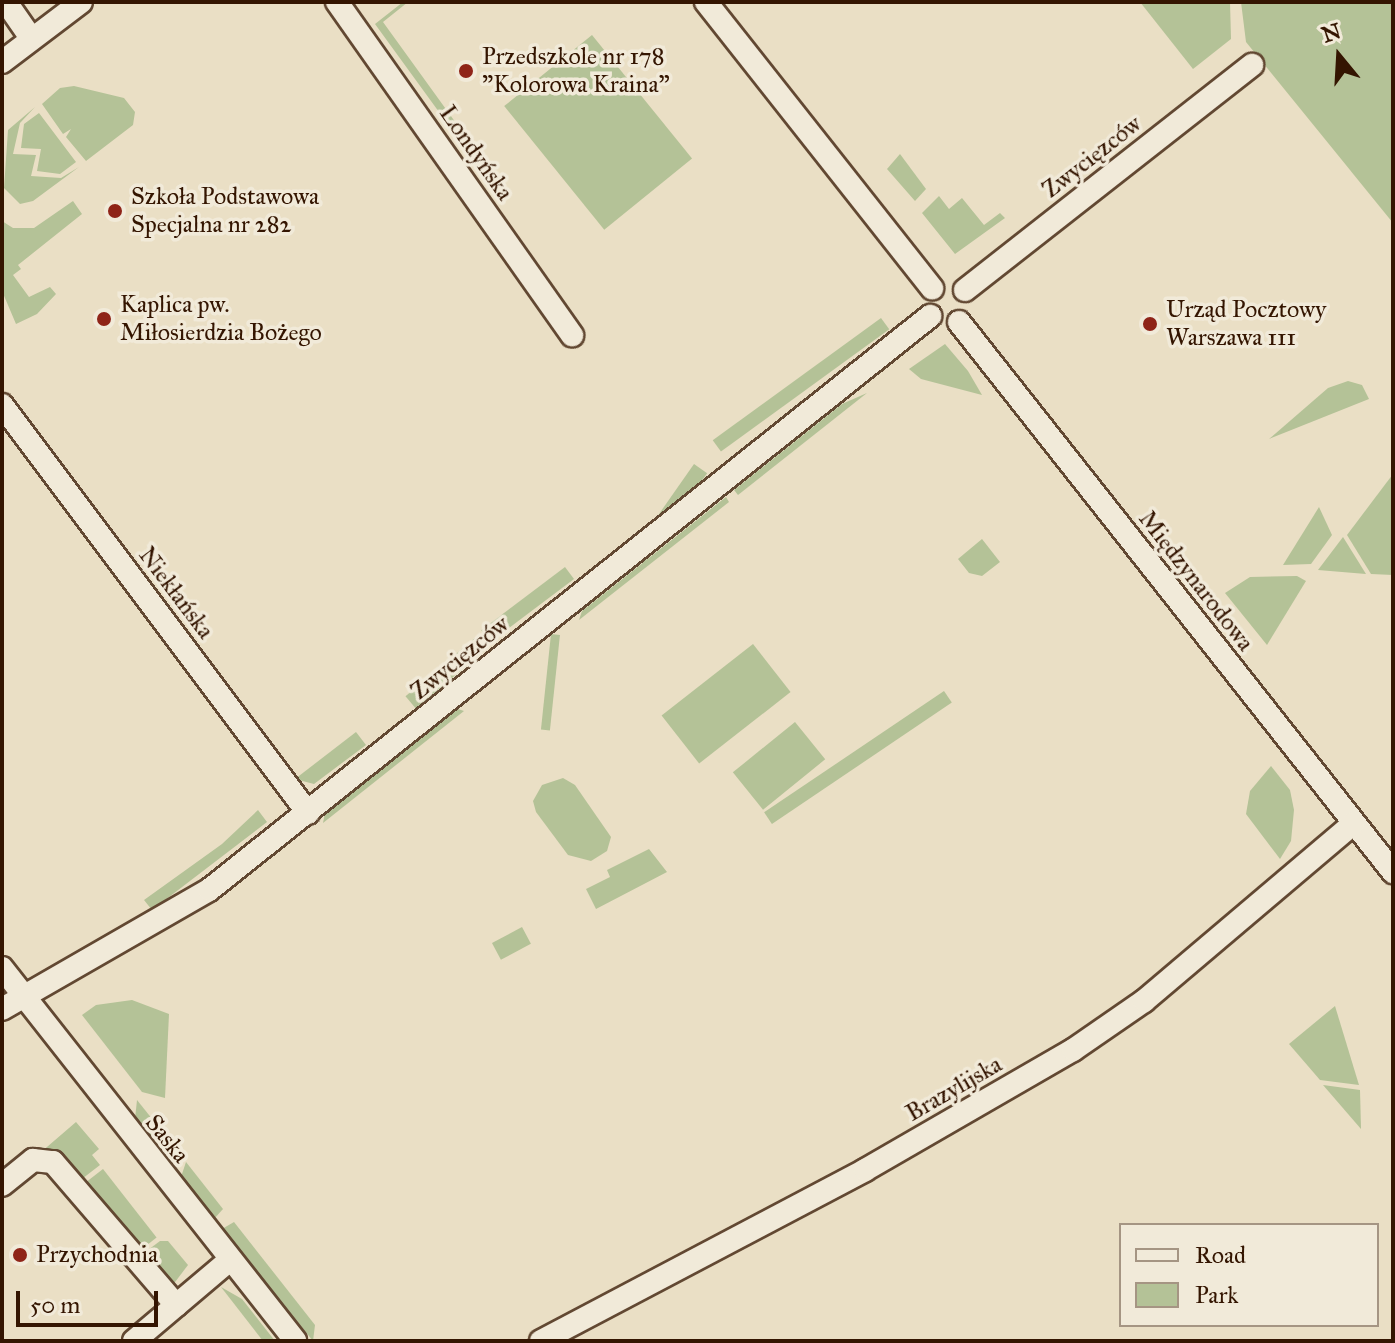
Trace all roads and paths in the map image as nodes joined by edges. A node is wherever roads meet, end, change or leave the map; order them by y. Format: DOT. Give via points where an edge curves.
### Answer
graph roads {
  1 [pos="6,2"];
  2 [pos="81,2"];
  3 [pos="337,2"];
  4 [pos="706,2"];
  5 [pos="31,38"];
  6 [pos="2,62"];
  7 [pos="1252,65"];
  8 [pos="932,288"];
  9 [pos="965,290"];
  10 [pos="930,316"];
  11 [pos="959,322"];
  12 [pos="572,335"];
  13 [pos="2,405"];
  14 [pos="308,813"];
  15 [pos="1354,823"];
  16 [pos="1393,872"];
  17 [pos="2,968"];
  18 [pos="22,999"];
  19 [pos="2,1009"];
  20 [pos="2,1185"];
  21 [pos="230,1260"];
  22 [pos="176,1305"];
  23 [pos="134,1341"];
  24 [pos="295,1341"];
  25 [pos="541,1341"];
  1 -- 5 [label="street"];
  2 -- 5 [label="street"];
  3 -- 12 [label="street, Londyńska"];
  4 -- 8 [label="street"];
  5 -- 6 [label="street"];
  7 -- 9 [label="street, Zwycięzców"];
  8 -- 9 [label="street" via="953,282"];
  8 -- 10 [label="street" via="926,300"];
  9 -- 11 [label="street" via="969,307"];
  10 -- 11 [label="street" via="945,324"];
  10 -- 14 [label="street, Zwycięzców"];
  11 -- 15 [label="street, Międzynarodowa"];
  13 -- 14 [label="street, Niekłańska"];
  14 -- 18 [label="street, Zwycięzców" via="165,920"];
  15 -- 16 [label="street, Międzynarodowa"];
  15 -- 25 [label="street, Brazylijska" via="1144,1001 1073,1050 865,1170"];
  17 -- 18 [label="street, Saska"];
  18 -- 19 [label="street, Zwycięzców"];
  18 -- 21 [label="street, Saska"];
  20 -- 22 [label="street" via="33,1160 53,1162"];
  21 -- 22 [label="street"];
  21 -- 24 [label="street, Saska"];
  22 -- 23 [label="street"];
}
